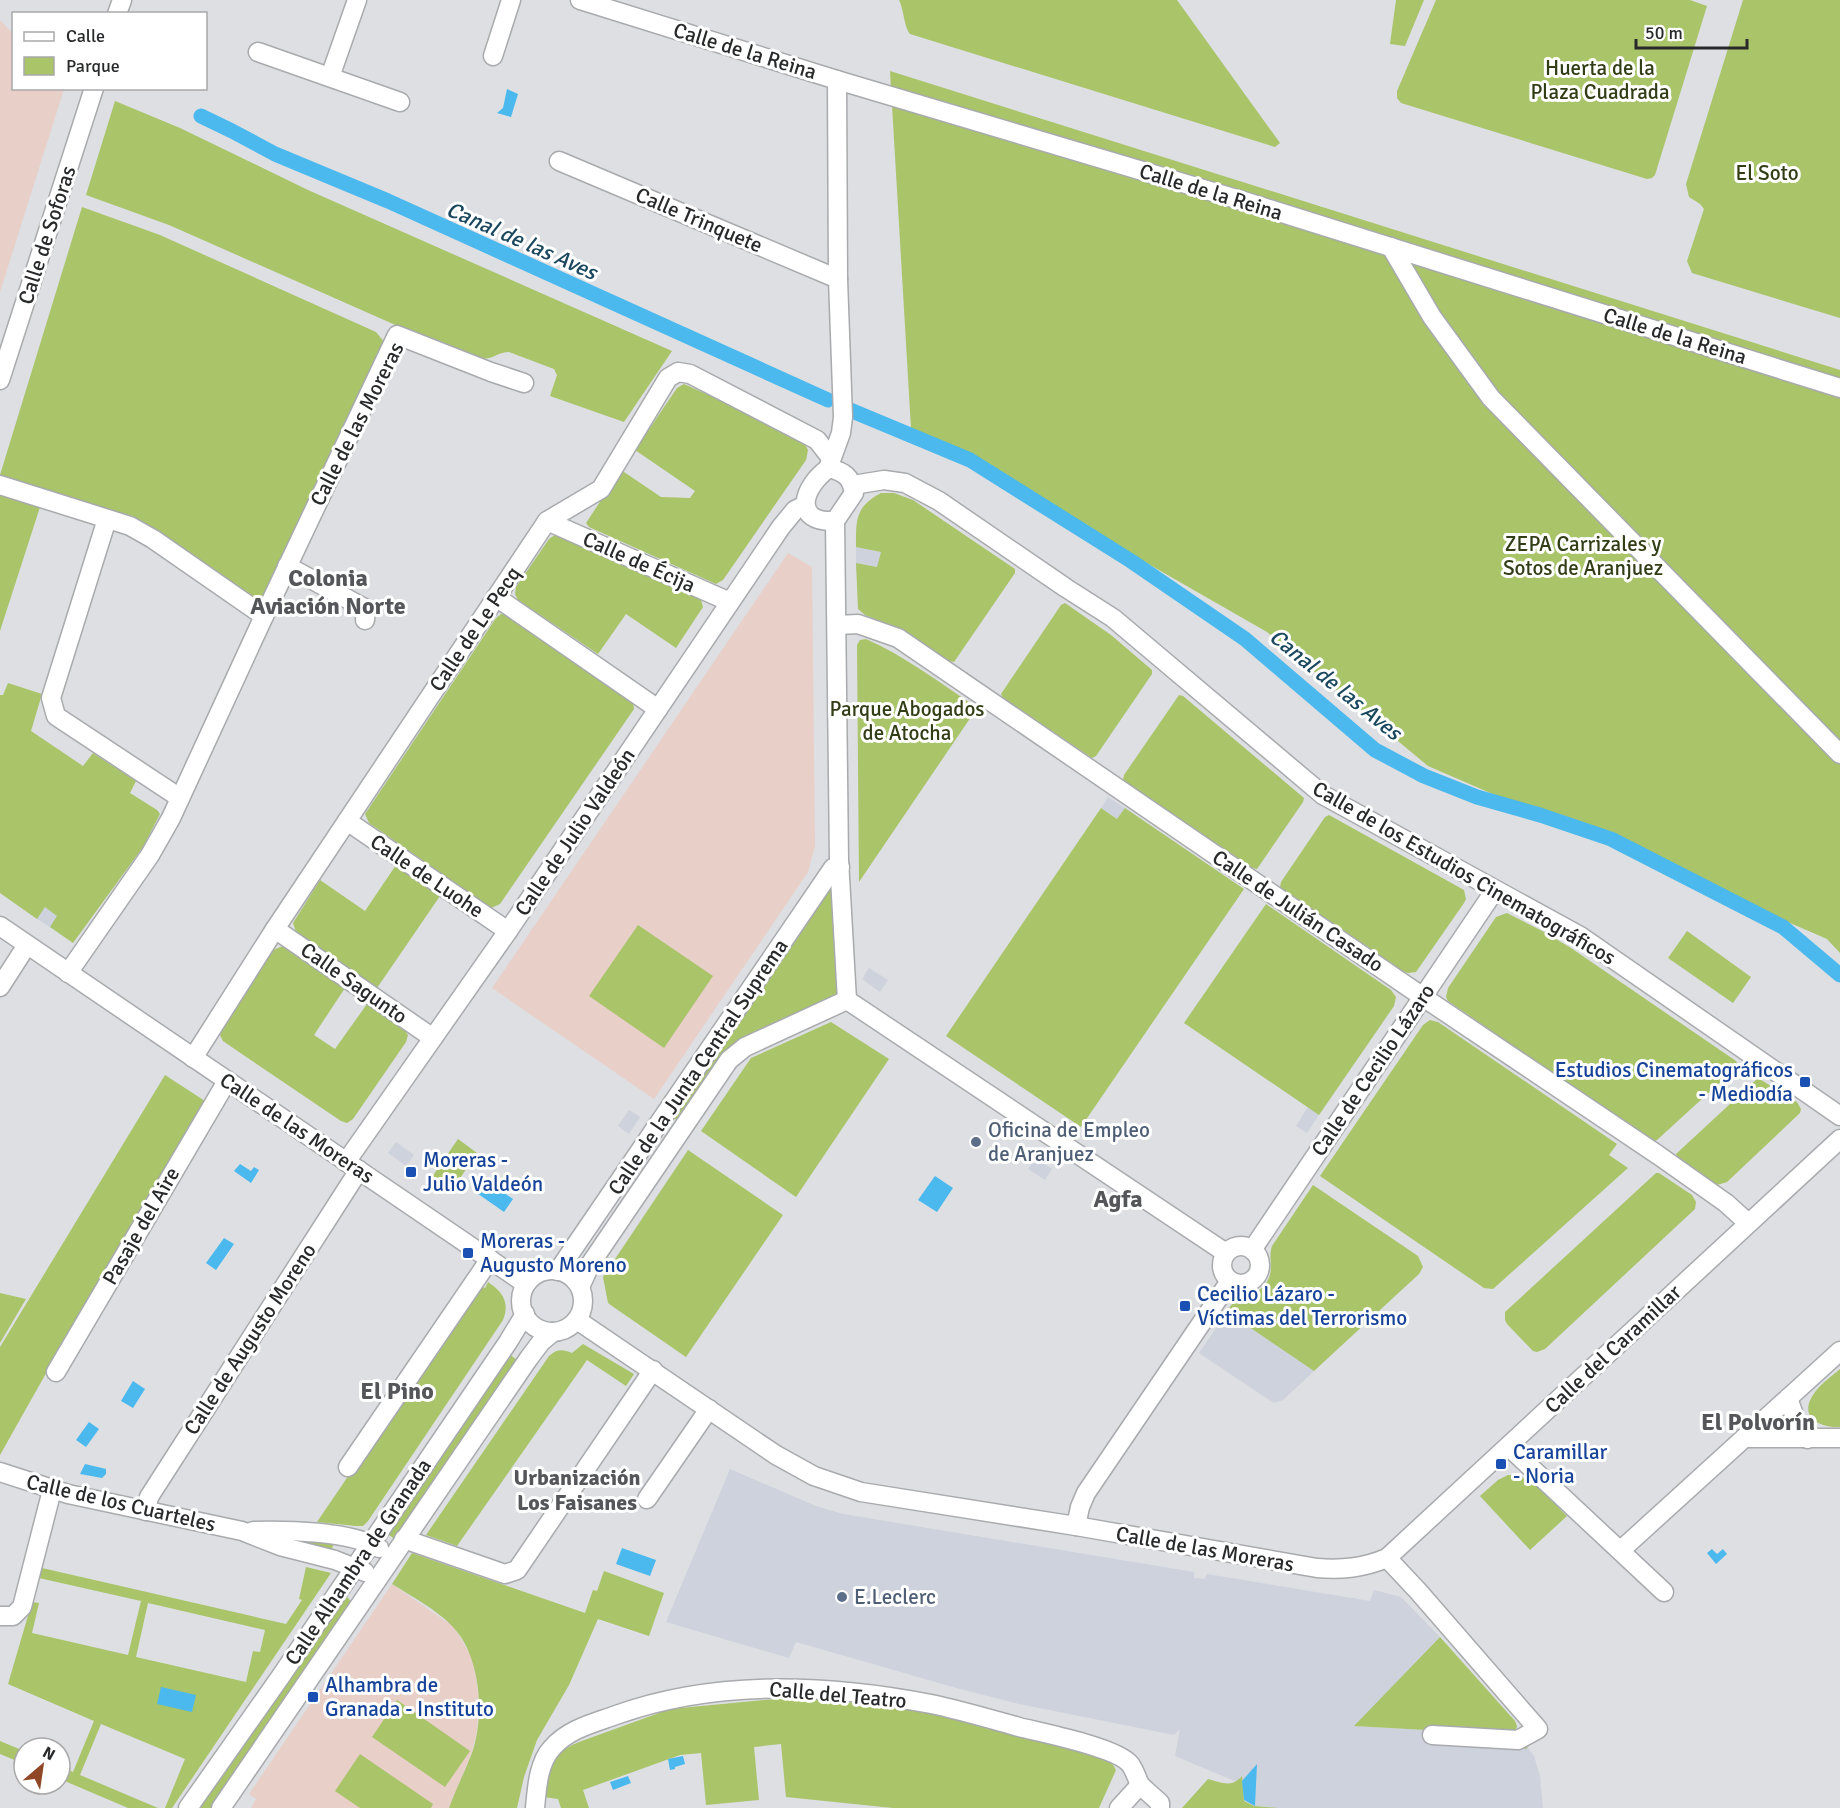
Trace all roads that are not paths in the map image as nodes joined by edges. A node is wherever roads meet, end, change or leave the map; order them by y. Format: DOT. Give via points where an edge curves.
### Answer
graph roads {
  1 [pos="357,0"];
  2 [pos="511,0"];
  3 [pos="580,0"];
  4 [pos="258,52"];
  5 [pos="493,56"];
  6 [pos="330,77"];
  7 [pos="837,80"];
  8 [pos="93,90"];
  9 [pos="400,102"];
  10 [pos="559,161"];
  11 [pos="1391,247"];
  12 [pos="838,279"];
  13 [pos="0,380"];
  14 [pos="524,383"];
  15 [pos="1840,388"];
  16 [pos="830,463"];
  17 [pos="0,485"];
  18 [pos="853,485"];
  19 [pos="805,505"];
  20 [pos="106,519"];
  21 [pos="547,521"];
  22 [pos="835,521"];
  23 [pos="287,566"];
  24 [pos="496,597"];
  25 [pos="730,602"];
  26 [pos="264,616"];
  27 [pos="365,620"];
  28 [pos="837,625"];
  29 [pos="658,709"];
  30 [pos="1840,754"];
  31 [pos="180,798"];
  32 [pos="347,821"];
  33 [pos="840,867"];
  34 [pos="1495,890"];
  35 [pos="0,926"];
  36 [pos="275,929"];
  37 [pos="508,931"];
  38 [pos="27,945"];
  39 [pos="68,973"];
  40 [pos="0,987"];
  41 [pos="1422,997"];
  42 [pos="847,1000"];
  43 [pos="433,1038"];
  44 [pos="193,1058"];
  45 [pos="227,1081"];
  46 [pos="1840,1116"];
  47 [pos="1840,1139"];
  48 [pos="353,1166"];
  49 [pos="1748,1222"];
  50 [pos="1252,1250"];
  51 [pos="1226,1253"];
  52 [pos="490,1259"];
  53 [pos="558,1271"];
  54 [pos="1230,1281"];
  55 [pos="526,1284"];
  56 [pos="580,1287"];
  57 [pos="525,1314"];
  58 [pos="577,1320"];
  59 [pos="552,1332"];
  60 [pos="1840,1351"];
  61 [pos="653,1370"];
  62 [pos="56,1372"];
  63 [pos="1788,1398"];
  64 [pos="709,1409"];
  65 [pos="1744,1438"];
  66 [pos="1840,1438"];
  67 [pos="1807,1439"];
  68 [pos="1509,1446"];
  69 [pos="348,1467"];
  70 [pos="0,1472"];
  71 [pos="52,1490"];
  72 [pos="647,1499"];
  73 [pos="146,1511"];
  74 [pos="1076,1526"];
  75 [pos="242,1531"];
  76 [pos="404,1539"];
  77 [pos="370,1544"];
  78 [pos="1621,1551"];
  79 [pos="392,1558"];
  80 [pos="1387,1558"];
  81 [pos="355,1566"];
  82 [pos="377,1579"];
  83 [pos="1664,1592"];
  84 [pos="0,1616"];
  85 [pos="1432,1736"];
  86 [pos="1140,1785"];
  87 [pos="188,1808"];
  88 [pos="220,1808"];
  89 [pos="535,1808"];
  90 [pos="1119,1808"];
  91 [pos="1160,1808"];
  1 -- 6 [label="street"];
  2 -- 5 [label="street"];
  3 -- 7 [label="street, Calle de la Reina"];
  4 -- 6 [label="street"];
  6 -- 9 [label="street"];
  7 -- 11 [label="street, Calle de la Reina"];
  7 -- 12 [label="street"];
  8 -- 13 [label="street, Calle de Soforas"];
  10 -- 12 [label="street, Calle Trinquete"];
  11 -- 15 [label="street, Calle de la Reina"];
  11 -- 30 [label="street" via="1432,317 1491,398"];
  12 -- 16 [label="street" via="843,417"];
  14 -- 23 [label="street, Calle de las Moreras" via="397,335"];
  16 -- 18 [label="street" via="849,477"];
  16 -- 19 [label="street" via="806,494"];
  16 -- 21 [label="street, Calle de Le Pecq" via="817,440 690,374 678,372 668,378 601,489"];
  17 -- 20 [label="street"];
  18 -- 22 [label="street" via="850,501"];
  18 -- 34 [label="street, Calle de los Estudios Cinematográficos" via="884,480 905,483 939,501 1113,618 1323,795"];
  19 -- 22 [label="street" via="814,518"];
  19 -- 25 [label="street, Calle de Julio Valdeón" via="795,510 781,527"];
  20 -- 26 [label="street" via="153,539"];
  20 -- 31 [label="street" via="51,698 53,707 56,716"];
  21 -- 24 [label="street, Calle de Le Pecq"];
  21 -- 25 [label="street, Calle de Écija"];
  22 -- 28 [label="street"];
  23 -- 26 [label="street, Calle de las Moreras"];
  23 -- 27 [label="street" via="366,609"];
  24 -- 29 [label="street"];
  24 -- 32 [label="street, Calle de Le Pecq"];
  25 -- 29 [label="street, Calle de Julio Valdeón"];
  26 -- 31 [label="street, Calle de las Moreras"];
  28 -- 33 [label="street"];
  28 -- 41 [label="street, Calle de Julián Casado" via="858,624 898,638"];
  29 -- 37 [label="street, Calle de Julio Valdeón"];
  31 -- 39 [label="street, Calle de las Moreras" via="150,855"];
  32 -- 36 [label="street, Calle de Le Pecq"];
  32 -- 37 [label="street, Calle de Luohe"];
  33 -- 42 [label="street"];
  33 -- 53 [label="street, Calle de la Junta Central Suprema" via="833,868"];
  34 -- 41 [label="street, Calle de Cecilio Lázaro"];
  34 -- 46 [label="street, Calle de los Estudios Cinematográficos" via="1580,936"];
  35 -- 38 [label="street, Calle de las Moreras"];
  36 -- 43 [label="street, Calle Sagunto"];
  36 -- 44 [label="street, Calle de Le Pecq"];
  37 -- 43 [label="street, Calle de Julio Valdeón"];
  38 -- 39 [label="street, Calle de las Moreras"];
  38 -- 40 [label="street"];
  39 -- 44 [label="street, Calle de las Moreras"];
  41 -- 49 [label="street, Calle de Julián Casado" via="1658,1155"];
  41 -- 50 [label="street, Calle de Cecilio Lázaro"];
  42 -- 51 [label="street"];
  42 -- 56 [label="street, Calle de la Junta Central Suprema" via="745,1047 729,1060 591,1263"];
  43 -- 48 [label="street, Calle de Julio Valdeón"];
  44 -- 45 [label="street, Calle de las Moreras"];
  45 -- 48 [label="street, Calle de las Moreras"];
  45 -- 62 [label="street, Pasaje del Aire"];
  47 -- 49 [label="street, Calle del Caramillar"];
  48 -- 52 [label="street, Calle de las Moreras"];
  48 -- 73 [label="street, Calle de Augusto Moreno" via="149,1497"];
  49 -- 68 [label="street, Calle del Caramillar"];
  50 -- 51 [label="street" via="1238,1246"];
  50 -- 54 [label="street" via="1260,1262 1257,1276 1244,1284"];
  51 -- 54 [label="street" via="1222,1268"];
  52 -- 55 [label="street, Calle de las Moreras"];
  52 -- 69 [label="street"];
  53 -- 55 [label="street" via="540,1272"];
  53 -- 56 [label="street" via="571,1276"];
  54 -- 74 [label="street" via="1086,1493"];
  55 -- 57 [label="street" via="522,1294"];
  56 -- 58 [label="street" via="583,1304"];
  57 -- 59 [label="street" via="536,1327"];
  57 -- 77 [label="street, Calle Alhambra de Granada"];
  58 -- 59 [label="street"];
  58 -- 61 [label="street, Calle de las Moreras"];
  59 -- 76 [label="street, Calle Alhambra de Granada" via="529,1358"];
  60 -- 63 [label="street"];
  61 -- 64 [label="street, Calle de las Moreras"];
  61 -- 76 [label="street" via="517,1570 505,1574"];
  63 -- 65 [label="street"];
  63 -- 67 [label="street"];
  64 -- 72 [label="street"];
  64 -- 74 [label="street, Calle de las Moreras" via="776,1455 839,1485 861,1492"];
  65 -- 67 [label="street"];
  65 -- 78 [label="street"];
  66 -- 67 [label="street"];
  68 -- 78 [label="street"];
  68 -- 80 [label="street, Calle del Caramillar"];
  70 -- 71 [label="street, Calle de los Cuarteles"];
  71 -- 73 [label="street, Calle de los Cuarteles"];
  71 -- 84 [label="street" via="22,1607 13,1616"];
  73 -- 75 [label="street, Calle de los Cuarteles"];
  74 -- 80 [label="street, Calle de las Moreras" via="1317,1568 1352,1568"];
  75 -- 77 [label="street, Calle de los Cuarteles" via="281,1530"];
  75 -- 81 [label="street, Calle de los Cuarteles" via="280,1546"];
  76 -- 79 [label="street, Calle Alhambra de Granada"];
  77 -- 79 [label="street, Calle de los Cuarteles"];
  77 -- 81 [label="street, Calle Alhambra de Granada"];
  78 -- 83 [label="street"];
  79 -- 82 [label="street, Calle Alhambra de Granada"];
  80 -- 85 [label="street" via="1538,1729 1518,1740"];
  81 -- 82 [label="street, Calle de los Cuarteles"];
  81 -- 87 [label="street, Calle Alhambra de Granada"];
  82 -- 88 [label="street, Calle Alhambra de Granada"];
  86 -- 89 [label="street, Calle del Teatro" via="1130,1764 1116,1754 1081,1743 930,1704 792,1687 667,1699 566,1735 551,1749 542,1766"];
  86 -- 90 [label="street"];
  86 -- 91 [label="street, Calle del Teatro" via="1160,1803"];
}
